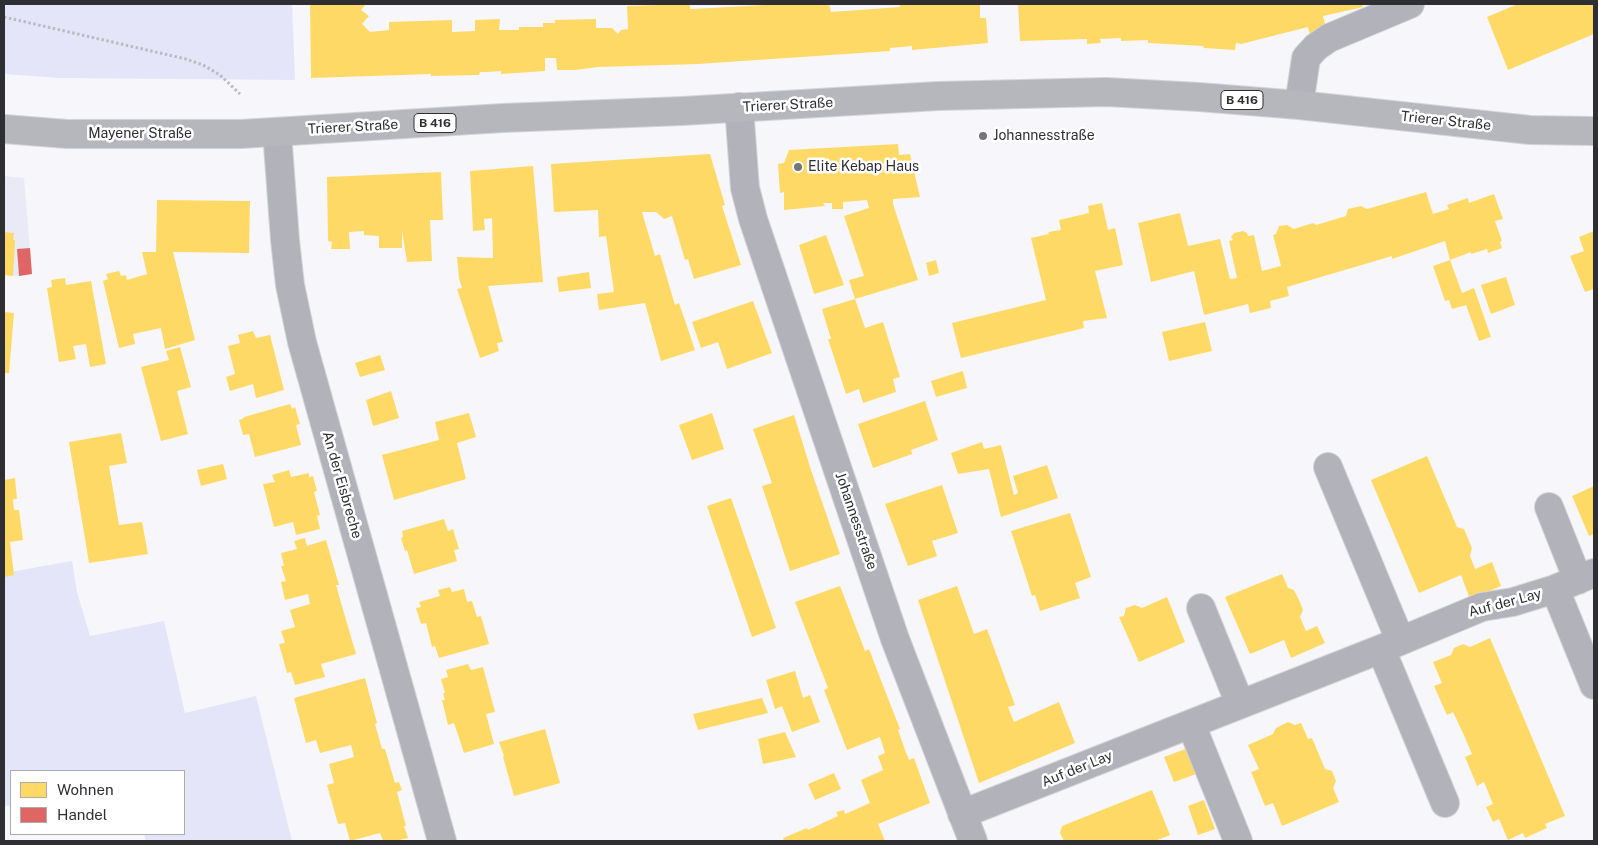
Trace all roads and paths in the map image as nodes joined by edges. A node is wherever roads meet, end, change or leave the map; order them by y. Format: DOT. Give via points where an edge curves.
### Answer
graph roads {
  1 [pos="1410,4"];
  2 [pos="4,17"];
  3 [pos="240,94"];
  4 [pos="1299,105"];
  5 [pos="740,107"];
  6 [pos="4,130"];
  7 [pos="277,132"];
  8 [pos="1594,132"];
  9 [pos="1328,467"];
  10 [pos="1549,507"];
  11 [pos="1576,581"];
  12 [pos="1201,608"];
  13 [pos="1391,644"];
  14 [pos="1594,685"];
  15 [pos="1240,704"];
  16 [pos="1191,724"];
  17 [pos="1445,803"];
  18 [pos="962,814"];
  19 [pos="440,837"];
  20 [pos="973,841"];
  21 [pos="1238,841"];
  1 -- 4 [label="street" via="1329,38 1316,47 1306,58"];
  2 -- 3 [label="path" via="186,59 220,76"];
  4 -- 5 [label="main road, Trierer Straße / B 416" via="1106,92 938,96"];
  4 -- 8 [label="main road, Trierer Straße / B 416" via="1530,130"];
  5 -- 7 [label="main road, Trierer Straße / B 416"];
  5 -- 18 [label="street, Johannesstraße" via="744,175 753,219 895,639"];
  6 -- 7 [label="main road, Mayener Straße / B 416" via="182,135"];
  7 -- 19 [label="street, An der Eisbreche" via="284,240 302,342"];
  9 -- 13 [label="street"];
  10 -- 11 [label="street, Auf der Lay"];
  11 -- 13 [label="street, Auf der Lay" via="1513,602 1482,607"];
  11 -- 14 [label="street, Auf der Lay"];
  12 -- 15 [label="street"];
  13 -- 15 [label="street, Auf der Lay"];
  13 -- 17 [label="street"];
  15 -- 16 [label="street, Auf der Lay"];
  16 -- 18 [label="street, Auf der Lay"];
  16 -- 21 [label="street"];
  18 -- 20 [label="street, Johannesstraße"];
}
